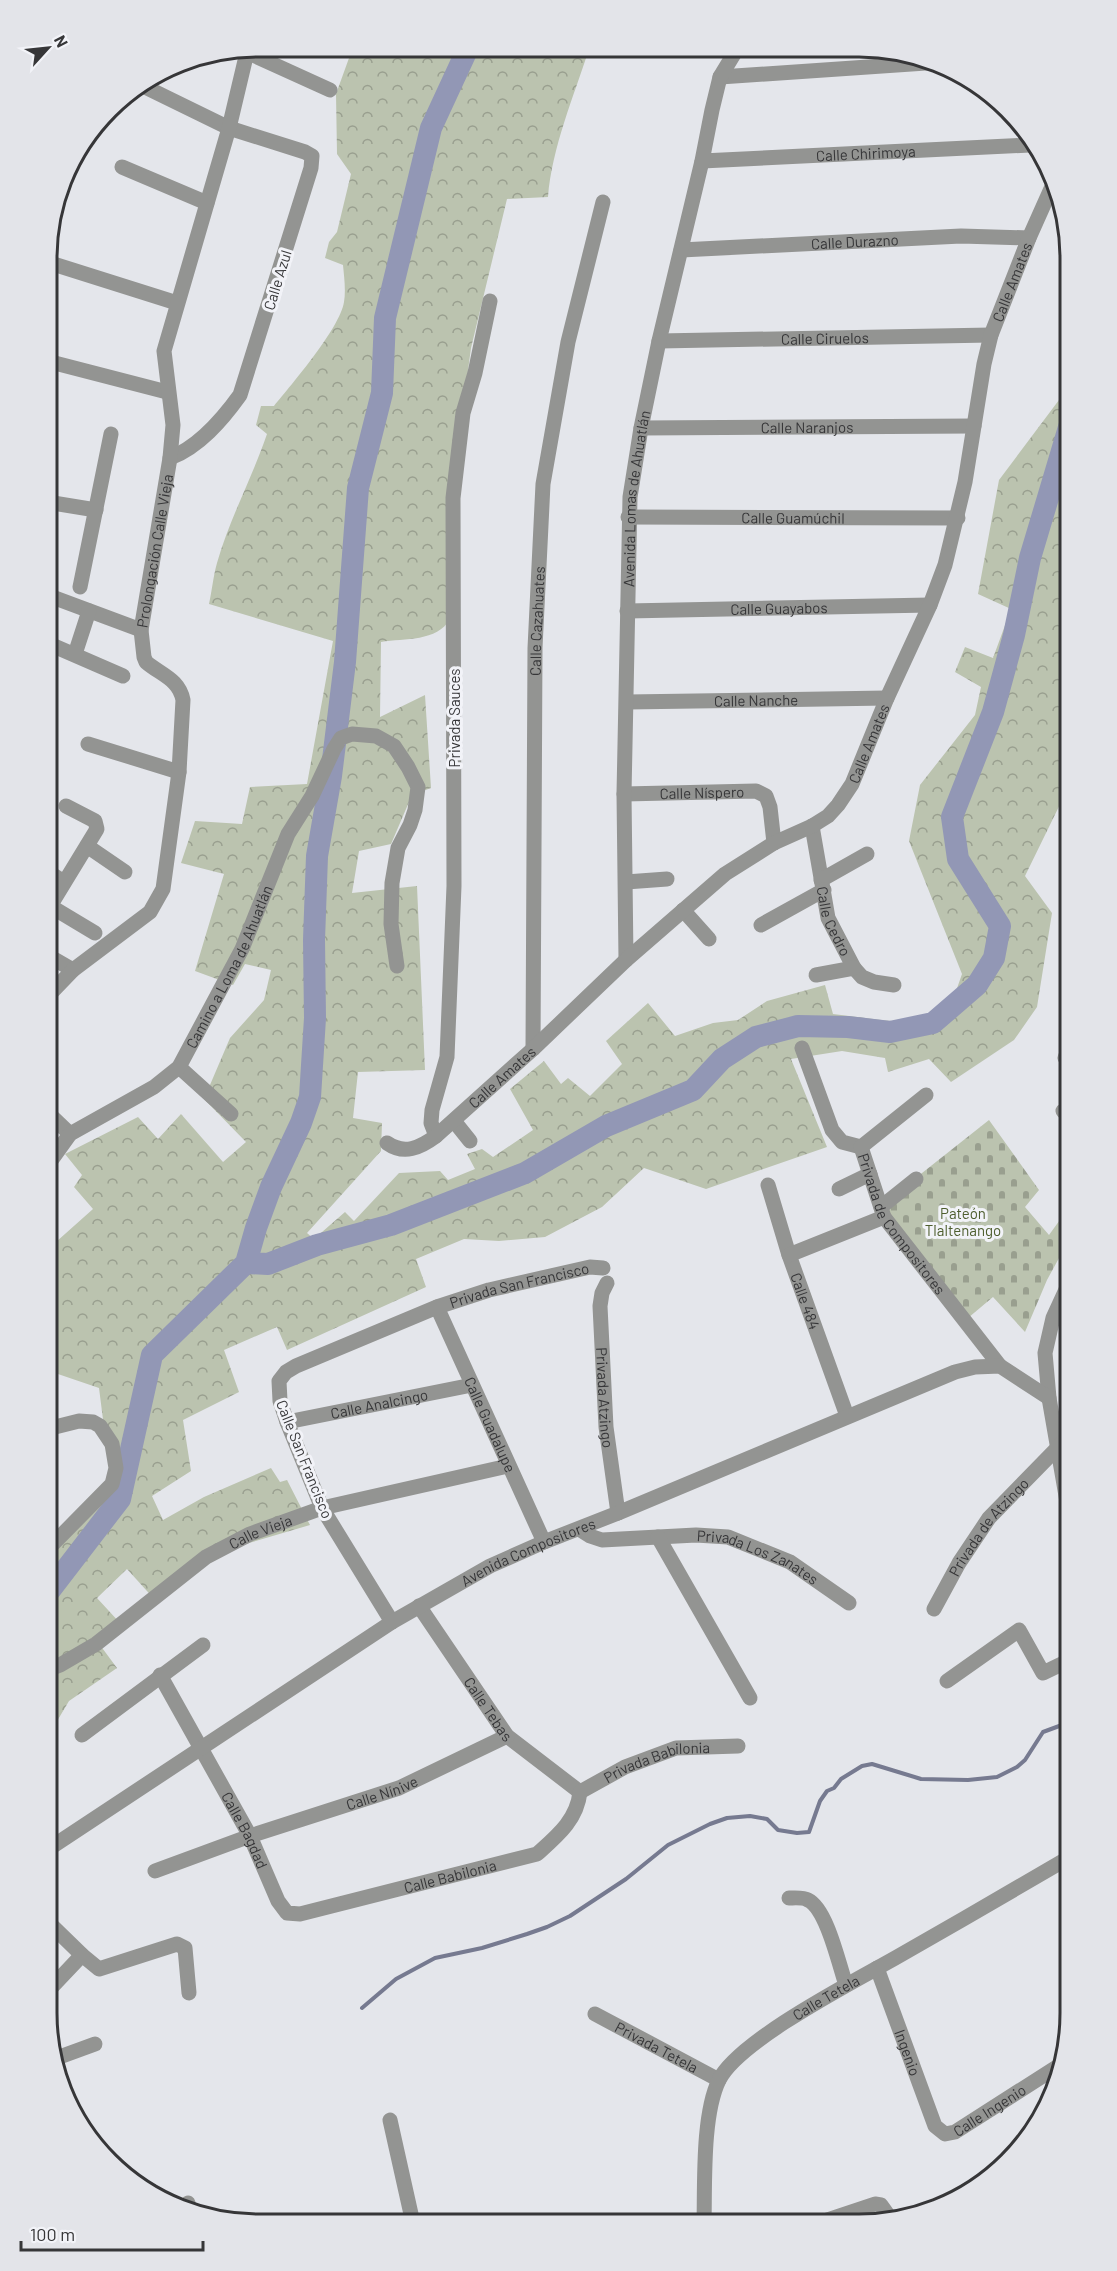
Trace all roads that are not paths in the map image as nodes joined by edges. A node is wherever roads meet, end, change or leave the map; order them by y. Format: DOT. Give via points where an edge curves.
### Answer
graph roads {
  1 [pos="261,57"];
  2 [pos="733,57"];
  3 [pos="244,58"];
  4 [pos="910,64"];
  5 [pos="720,77"];
  6 [pos="149,89"];
  7 [pos="330,90"];
  8 [pos="229,128"];
  9 [pos="1026,146"];
  10 [pos="702,161"];
  11 [pos="122,167"];
  12 [pos="1049,193"];
  13 [pos="603,202"];
  14 [pos="207,203"];
  15 [pos="1029,238"];
  16 [pos="681,250"];
  17 [pos="57,265"];
  18 [pos="490,301"];
  19 [pos="177,303"];
  20 [pos="991,335"];
  21 [pos="659,341"];
  22 [pos="57,364"];
  23 [pos="167,392"];
  24 [pos="974,426"];
  25 [pos="641,428"];
  26 [pos="111,434"];
  27 [pos="170,458"];
  28 [pos="57,504"];
  29 [pos="96,510"];
  30 [pos="628,518"];
  31 [pos="958,518"];
  32 [pos="80,586"];
  33 [pos="57,599"];
  34 [pos="930,605"];
  35 [pos="89,611"];
  36 [pos="627,611"];
  37 [pos="141,630"];
  38 [pos="57,647"];
  39 [pos="75,654"];
  40 [pos="123,676"];
  41 [pos="887,698"];
  42 [pos="627,702"];
  43 [pos="88,744"];
  44 [pos="179,772"];
  45 [pos="624,794"];
  46 [pos="66,806"];
  47 [pos="812,826"];
  48 [pos="774,843"];
  49 [pos="87,846"];
  50 [pos="867,854"];
  51 [pos="125,872"];
  52 [pos="57,877"];
  53 [pos="667,879"];
  54 [pos="64,882"];
  55 [pos="626,882"];
  56 [pos="822,885"];
  57 [pos="57,894"];
  58 [pos="683,910"];
  59 [pos="57,914"];
  60 [pos="760,925"];
  61 [pos="94,933"];
  62 [pos="709,939"];
  63 [pos="626,960"];
  64 [pos="57,961"];
  65 [pos="397,966"];
  66 [pos="854,968"];
  67 [pos="73,970"];
  68 [pos="816,975"];
  69 [pos="894,985"];
  70 [pos="57,987"];
  71 [pos="802,1048"];
  72 [pos="533,1049"];
  73 [pos="179,1067"];
  74 [pos="926,1095"];
  75 [pos="231,1114"];
  76 [pos="453,1120"];
  77 [pos="57,1122"];
  78 [pos="70,1134"];
  79 [pos="436,1137"];
  80 [pos="470,1141"];
  81 [pos="387,1143"];
  82 [pos="861,1147"];
  83 [pos="57,1152"];
  84 [pos="870,1174"];
  85 [pos="916,1179"];
  86 [pos="768,1185"];
  87 [pos="839,1190"];
  88 [pos="883,1212"];
  89 [pos="789,1255"];
  90 [pos="605,1276"];
  91 [pos="1060,1303"];
  92 [pos="436,1307"];
  93 [pos="1045,1353"];
  94 [pos="1000,1366"];
  95 [pos="1018,1377"];
  96 [pos="472,1385"];
  97 [pos="1049,1398"];
  98 [pos="847,1416"];
  99 [pos="287,1422"];
  100 [pos="57,1426"];
  101 [pos="1060,1444"];
  102 [pos="1055,1449"];
  103 [pos="508,1467"];
  104 [pos="1060,1472"];
  105 [pos="322,1508"];
  106 [pos="618,1513"];
  107 [pos="579,1529"];
  108 [pos="658,1537"];
  109 [pos="57,1540"];
  110 [pos="544,1542"];
  111 [pos="849,1603"];
  112 [pos="419,1606"];
  113 [pos="934,1609"];
  114 [pos="393,1622"];
  115 [pos="203,1645"];
  116 [pos="1060,1665"];
  117 [pos="57,1666"];
  118 [pos="160,1675"];
  119 [pos="947,1681"];
  120 [pos="750,1698"];
  121 [pos="82,1735"];
  122 [pos="507,1736"];
  123 [pos="738,1746"];
  124 [pos="202,1748"];
  125 [pos="579,1792"];
  126 [pos="250,1836"];
  127 [pos="57,1843"];
  128 [pos="1060,1863"];
  129 [pos="154,1871"];
  130 [pos="789,1898"];
  131 [pos="287,1913"];
  132 [pos="57,1931"];
  133 [pos="82,1955"];
  134 [pos="877,1968"];
  135 [pos="57,1981"];
  136 [pos="846,1985"];
  137 [pos="189,1994"];
  138 [pos="595,2014"];
  139 [pos="95,2044"];
  140 [pos="62,2056"];
  141 [pos="1051,2071"];
  142 [pos="719,2080"];
  143 [pos="390,2120"];
  144 [pos="945,2134"];
  145 [pos="886,2212"];
  146 [pos="410,2214"];
  147 [pos="704,2214"];
  148 [pos="845,2214"];
  1 -- 7 [label="street"];
  2 -- 5 [label="street, Avenida Lomas de Ahuatlán"];
  3 -- 8 [label="street, Prolongación Calle Vieja"];
  4 -- 5 [label="street"];
  5 -- 10 [label="street, Avenida Lomas de Ahuatlán"];
  6 -- 8 [label="street"];
  8 -- 14 [label="street, Prolongación Calle Vieja"];
  8 -- 27 [label="street, Calle Azul" via="305,152 312,156 311,168 240,395 197,444"];
  9 -- 10 [label="street, Calle Chirimoya"];
  10 -- 16 [label="street, Avenida Lomas de Ahuatlán"];
  11 -- 14 [label="street"];
  12 -- 15 [label="street, Calle Amates"];
  13 -- 72 [label="street, Calle Cazahuates" via="568,342 543,484 535,648"];
  14 -- 19 [label="street, Prolongación Calle Vieja"];
  15 -- 16 [label="street, Calle Durazno" via="961,236"];
  15 -- 20 [label="street, Calle Amates"];
  16 -- 21 [label="street, Avenida Lomas de Ahuatlán"];
  17 -- 19 [label="street"];
  18 -- 79 [label="street, Privada Sauces" via="463,413 453,498 453,886 447,1058 431,1123"];
  19 -- 23 [label="street, Prolongación Calle Vieja" via="164,351"];
  20 -- 21 [label="street, Calle Ciruelos"];
  20 -- 24 [label="street, Calle Amates"];
  21 -- 25 [label="street, Avenida Lomas de Ahuatlán"];
  22 -- 23 [label="street"];
  23 -- 27 [label="street, Prolongación Calle Vieja" via="173,425"];
  24 -- 25 [label="street, Calle Naranjos"];
  24 -- 31 [label="street, Calle Amates"];
  25 -- 30 [label="street, Avenida Lomas de Ahuatlán"];
  26 -- 29 [label="street"];
  27 -- 37 [label="street, Prolongación Calle Vieja"];
  28 -- 29 [label="street"];
  29 -- 32 [label="street"];
  30 -- 31 [label="street, Calle Guamúchil"];
  30 -- 36 [label="street, Avenida Lomas de Ahuatlán"];
  31 -- 34 [label="street, Calle Amates"];
  33 -- 35 [label="street"];
  34 -- 36 [label="street, Calle Guayabos"];
  34 -- 41 [label="street, Calle Amates"];
  35 -- 37 [label="street"];
  35 -- 39 [label="street"];
  36 -- 42 [label="street, Avenida Lomas de Ahuatlán"];
  37 -- 44 [label="street, Prolongación Calle Vieja" via="146,662 175,682 182,693"];
  38 -- 39 [label="street"];
  39 -- 40 [label="street"];
  41 -- 42 [label="street, Calle Nanche"];
  41 -- 47 [label="street, Calle Amates" via="852,784 828,816"];
  42 -- 45 [label="street, Avenida Lomas de Ahuatlán"];
  43 -- 44 [label="street"];
  44 -- 67 [label="street, Prolongación Calle Vieja" via="165,881 155,905"];
  45 -- 48 [label="street, Calle Níspero" via="756,791 766,796 770,807"];
  45 -- 55 [label="street, Avenida Lomas de Ahuatlán"];
  46 -- 49 [label="street" via="95,821 97,825"];
  47 -- 48 [label="street, Calle Amates"];
  47 -- 56 [label="street, Calle Cedro"];
  48 -- 58 [label="street, Calle Amates" via="725,874"];
  49 -- 51 [label="street"];
  49 -- 54 [label="street"];
  50 -- 56 [label="street"];
  52 -- 54 [label="street"];
  53 -- 55 [label="street"];
  54 -- 57 [label="street"];
  55 -- 63 [label="street, Avenida Lomas de Ahuatlán"];
  56 -- 60 [label="street"];
  56 -- 66 [label="street, Calle Cedro" via="828,918"];
  58 -- 62 [label="street"];
  58 -- 63 [label="street, Calle Amates"];
  59 -- 61 [label="street"];
  63 -- 72 [label="street, Calle Amates"];
  64 -- 67 [label="street"];
  65 -- 73 [label="street, Camino a Loma de Ahuatlán" via="391,924 392,883 398,848 410,825 418,788 394,746 376,736 352,734 338,744 288,834 242,949"];
  66 -- 68 [label="street"];
  66 -- 69 [label="street, Calle Cedro" via="862,977"];
  67 -- 70 [label="street, Prolongación Calle Vieja"];
  71 -- 82 [label="street, Privada de Compositores" via="832,1131 842,1142"];
  72 -- 76 [label="street, Calle Amates"];
  73 -- 75 [label="street"];
  73 -- 78 [label="street, Camino a Loma de Ahuatlán" via="154,1087"];
  74 -- 82 [label="street"];
  76 -- 79 [label="street, Calle Amates"];
  76 -- 80 [label="street"];
  77 -- 78 [label="street"];
  78 -- 83 [label="street"];
  79 -- 81 [label="street, Calle Amates" via="411,1150 396,1149"];
  82 -- 84 [label="street, Privada de Compositores"];
  84 -- 87 [label="street"];
  84 -- 88 [label="street, Privada de Compositores"];
  85 -- 88 [label="street"];
  86 -- 89 [label="street, Calle 484"];
  88 -- 89 [label="street"];
  88 -- 94 [label="street, Privada de Compositores"];
  89 -- 98 [label="street, Calle 484"];
  90 -- 92 [label="street, Privada San Francisco" via="590,1267 500,1287"];
  90 -- 106 [label="street, Privada Atzingo" via="600,1306 606,1426"];
  91 -- 93 [label="street"];
  92 -- 96 [label="street, Calle Guadalupe"];
  92 -- 99 [label="street, Calle San Francisco" via="286,1372 278,1390"];
  93 -- 95 [label="street" via="1037,1369"];
  93 -- 97 [label="street"];
  94 -- 95 [label="street"];
  94 -- 98 [label="street, Avenida Compositores" via="955,1372"];
  95 -- 97 [label="street"];
  96 -- 99 [label="street, Calle Analcingo"];
  96 -- 103 [label="street, Calle Guadalupe"];
  97 -- 102 [label="street"];
  98 -- 106 [label="street, Avenida Compositores"];
  99 -- 105 [label="street, Calle San Francisco"];
  100 -- 109 [label="street" via="80,1420 100,1426 112,1444 116,1468 112,1484"];
  101 -- 102 [label="street, Privada de Atzingo"];
  102 -- 104 [label="street"];
  102 -- 113 [label="street, Privada de Atzingo" via="989,1518"];
  103 -- 105 [label="street, Calle Vieja"];
  103 -- 110 [label="street, Calle Guadalupe"];
  105 -- 114 [label="street, Calle San Francisco"];
  105 -- 117 [label="street, Calle Vieja" via="221,1548 96,1644"];
  106 -- 107 [label="street, Avenida Compositores"];
  107 -- 108 [label="street, Privada Los Zanates" via="602,1540"];
  107 -- 110 [label="street, Avenida Compositores"];
  108 -- 111 [label="street, Privada Los Zanates" via="728,1537 790,1562"];
  108 -- 120 [label="street"];
  110 -- 112 [label="street, Avenida Compositores" via="489,1566"];
  112 -- 114 [label="street, Avenida Compositores"];
  112 -- 122 [label="street, Calle Tebas"];
  114 -- 124 [label="street, Avenida Compositores"];
  115 -- 118 [label="street"];
  116 -- 119 [label="street" via="1043,1673 1019,1630"];
  118 -- 121 [label="street"];
  118 -- 124 [label="street, Calle Bagdad"];
  122 -- 125 [label="street, Calle Tebas"];
  122 -- 126 [label="street, Calle Nínive" via="399,1788"];
  123 -- 125 [label="street, Privada Babilonia" via="676,1748 625,1767"];
  124 -- 126 [label="street, Calle Bagdad"];
  124 -- 127 [label="street, Avenida Compositores"];
  125 -- 131 [label="street, Calle Babilonia" via="578,1805 566,1827 537,1854 300,1914"];
  126 -- 129 [label="street, Calle Nínive"];
  126 -- 131 [label="street, Calle Bagdad"];
  128 -- 134 [label="street, Calle Tetela"];
  130 -- 136 [label="street" via="807,1899 817,1908"];
  132 -- 133 [label="street"];
  133 -- 135 [label="street"];
  133 -- 137 [label="street" via="99,1969 177,1944 186,1948 188,1954"];
  134 -- 136 [label="street, Calle Tetela"];
  134 -- 144 [label="street, Ingenio" via="935,2126"];
  136 -- 142 [label="street, Calle Tetela" via="765,2036 734,2061"];
  138 -- 142 [label="street, Privada Tetela"];
  139 -- 140 [label="street"];
  141 -- 144 [label="street, Calle Ingenio" via="955,2132"];
  142 -- 147 [label="street, Calle Tetela" via="708,2122"];
  143 -- 146 [label="street"];
  145 -- 148 [label="street" via="875,2204"];
}
